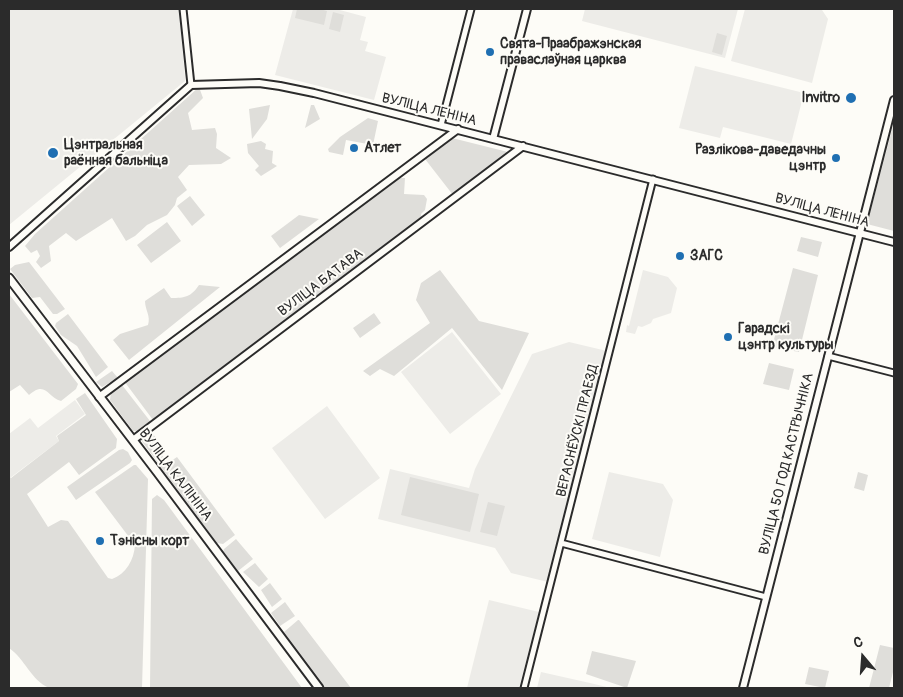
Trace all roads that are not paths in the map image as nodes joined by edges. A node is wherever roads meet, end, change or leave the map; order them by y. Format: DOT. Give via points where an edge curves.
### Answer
graph roads {
  1 [pos="183,9"];
  2 [pos="471,9"];
  3 [pos="527,9"];
  4 [pos="191,85"];
  5 [pos="894,100"];
  6 [pos="893,108"];
  7 [pos="441,125"];
  8 [pos="458,129"];
  9 [pos="493,139"];
  10 [pos="523,146"];
  11 [pos="653,179"];
  12 [pos="860,234"];
  13 [pos="894,242"];
  14 [pos="9,247"];
  15 [pos="9,278"];
  16 [pos="828,356"];
  17 [pos="894,373"];
  18 [pos="99,397"];
  19 [pos="133,440"];
  20 [pos="561,543"];
  21 [pos="766,597"];
  22 [pos="319,688"];
  23 [pos="524,688"];
  24 [pos="742,688"];
  1 -- 4 [label="street"];
  2 -- 7 [label="street"];
  3 -- 9 [label="street"];
  4 -- 7 [label="street, ВУЛІЦА ЛЕНІНА" via="259,83 280,86"];
  4 -- 14 [label="street"];
  5 -- 6 [label="street, ВУЛІЦА 50 ГОД КАСТРЫЧНІКА"];
  6 -- 12 [label="street, ВУЛІЦА 50 ГОД КАСТРЫЧНІКА"];
  7 -- 8 [label="street, ВУЛІЦА ЛЕНІНА"];
  8 -- 9 [label="street, ВУЛІЦА ЛЕНІНА"];
  8 -- 18 [label="street"];
  9 -- 10 [label="street, ВУЛІЦА ЛЕНІНА"];
  10 -- 11 [label="street, ВУЛІЦА ЛЕНІНА"];
  10 -- 19 [label="street, ВУЛІЦА БАТАВА"];
  11 -- 12 [label="street, ВУЛІЦА ЛЕНІНА"];
  11 -- 20 [label="street, ВЕРАСНЁЎСКІ ПРАЕЗД"];
  12 -- 13 [label="street, ВУЛІЦА ЛЕНІНА"];
  12 -- 16 [label="street, ВУЛІЦА 50 ГОД КАСТРЫЧНІКА"];
  15 -- 18 [label="main road, ВУЛІЦА КАЛІНІНА"];
  16 -- 17 [label="street"];
  16 -- 21 [label="street, ВУЛІЦА 50 ГОД КАСТРЫЧНІКА"];
  18 -- 19 [label="main road, ВУЛІЦА КАЛІНІНА"];
  19 -- 22 [label="main road, ВУЛІЦА КАЛІНІНА"];
  20 -- 21 [label="street"];
  20 -- 23 [label="street, ВЕРАСНЁЎСКІ ПРАЕЗД"];
  21 -- 24 [label="street, ВУЛІЦА 50 ГОД КАСТРЫЧНІКА"];
}
